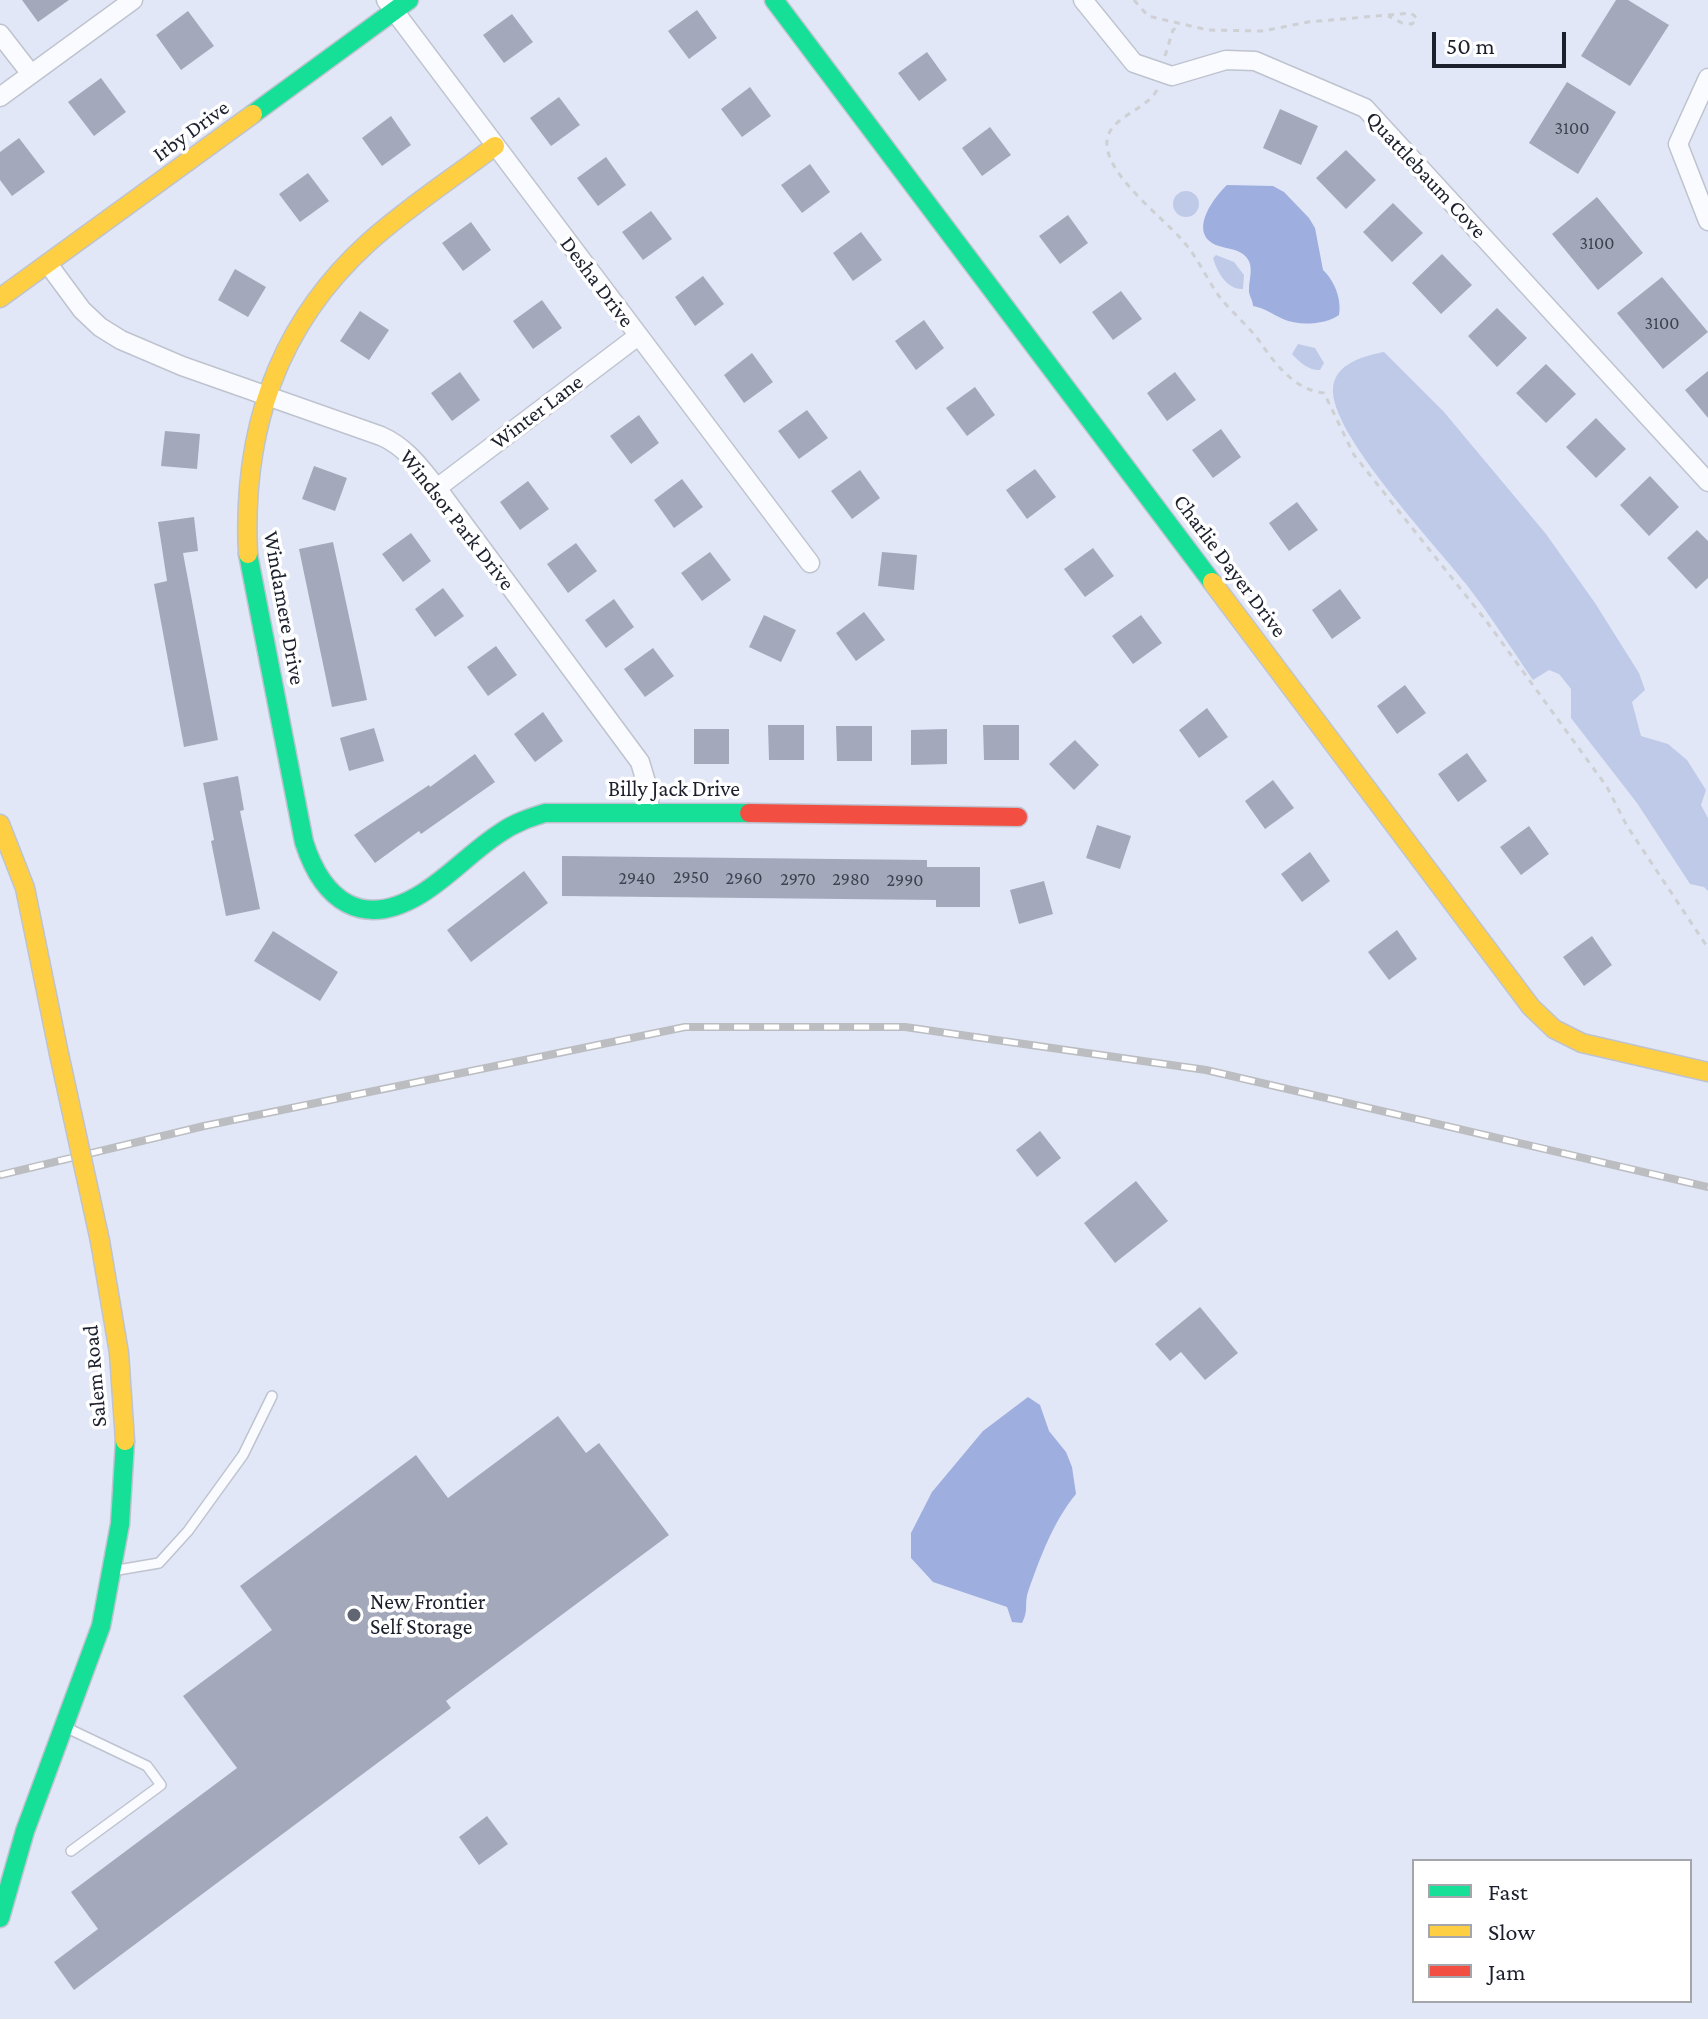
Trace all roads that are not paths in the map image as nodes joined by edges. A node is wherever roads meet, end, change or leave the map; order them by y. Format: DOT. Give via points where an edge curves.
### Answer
graph roads {
  1 [pos="133,0"];
  2 [pos="774,0"];
  3 [pos="1083,0"];
  4 [pos="396,4"];
  5 [pos="0,34"];
  6 [pos="31,74"];
  7 [pos="1708,78"];
  8 [pos="0,97"];
  9 [pos="495,146"];
  10 [pos="1708,221"];
  11 [pos="48,264"];
  12 [pos="0,298"];
  13 [pos="638,336"];
  14 [pos="266,394"];
  15 [pos="1708,482"];
  16 [pos="437,488"];
  17 [pos="810,563"];
  18 [pos="649,811"];
  19 [pos="1018,817"];
  20 [pos="0,824"];
  21 [pos="358,908"];
  22 [pos="1708,1072"];
  23 [pos="272,1396"];
  24 [pos="113,1571"];
  25 [pos="64,1727"];
  26 [pos="71,1851"];
  27 [pos="0,1918"];
  1 -- 6 [label="street"];
  2 -- 22 [label="street, Charlie Dayer Drive" via="1531,1007 1554,1029 1582,1043"];
  3 -- 15 [label="street, Quattlebaum Cove" via="1134,63 1172,76 1226,60 1255,61 1365,108"];
  4 -- 9 [label="street, Desha Drive"];
  4 -- 11 [label="street, Irby Drive"];
  5 -- 6 [label="street"];
  6 -- 8 [label="street"];
  7 -- 10 [label="street" via="1678,144"];
  9 -- 13 [label="street, Desha Drive"];
  9 -- 14 [label="street, Windamere Drive" via="367,243 324,289 300,320"];
  11 -- 12 [label="street, Irby Drive"];
  11 -- 14 [label="street, Windsor Park Drive" via="82,310 121,340"];
  13 -- 16 [label="street, Winter Lane"];
  13 -- 17 [label="street, Desha Drive"];
  14 -- 16 [label="street, Windsor Park Drive" via="396,443"];
  14 -- 21 [label="street, Windamere Drive" via="249,457 249,566 306,856 328,891"];
  16 -- 18 [label="street, Windsor Park Drive" via="640,762"];
  18 -- 19 [label="street, Billy Jack Drive"];
  18 -- 21 [label="street, Billy Jack Drive" via="528,817 511,824 414,898 375,910"];
  20 -- 24 [label="street, Salem Road, bridge" via="25,888 116,1332 125,1420"];
  23 -- 24 [label="lane" via="243,1455 159,1563"];
  24 -- 25 [label="street, Salem Road" via="101,1627"];
  25 -- 26 [label="lane" via="147,1766 161,1785"];
  25 -- 27 [label="street, Salem Road" via="7,1884"];
}
